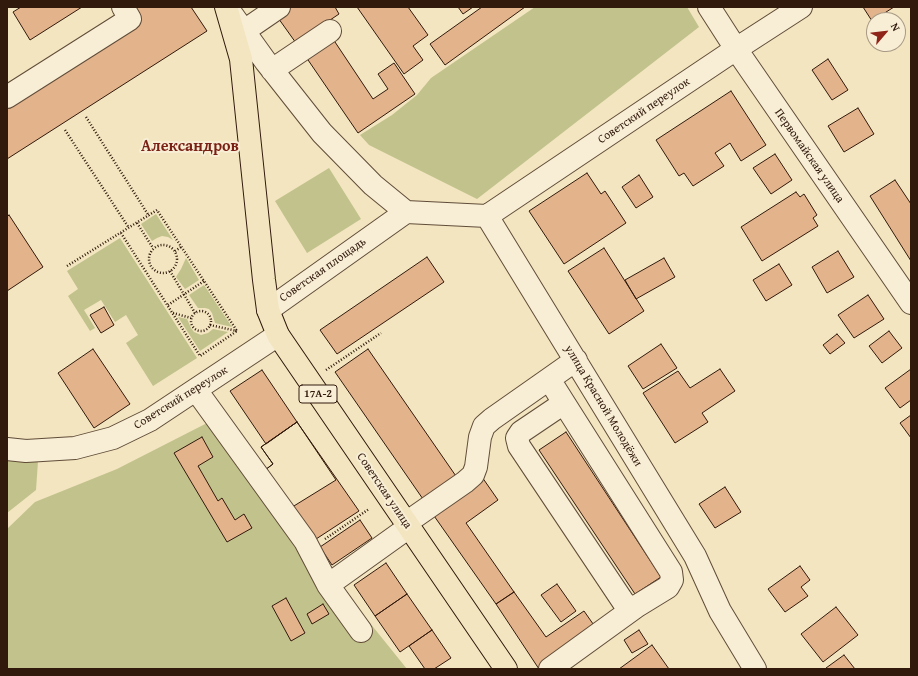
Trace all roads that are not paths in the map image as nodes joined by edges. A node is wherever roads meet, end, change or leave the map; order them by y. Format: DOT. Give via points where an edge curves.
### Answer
graph roads {
  1 [pos="123,7"];
  2 [pos="279,7"];
  3 [pos="710,7"];
  4 [pos="801,7"];
  5 [pos="227,8"];
  6 [pos="244,31"];
  7 [pos="330,31"];
  8 [pos="736,49"];
  9 [pos="272,70"];
  10 [pos="7,97"];
  11 [pos="406,212"];
  12 [pos="487,216"];
  13 [pos="911,303"];
  14 [pos="268,310"];
  15 [pos="278,336"];
  16 [pos="576,360"];
  17 [pos="549,379"];
  18 [pos="196,390"];
  19 [pos="564,402"];
  20 [pos="7,449"];
  21 [pos="408,525"];
  22 [pos="328,585"];
  23 [pos="637,606"];
  24 [pos="361,631"];
  25 [pos="553,668"];
  26 [pos="506,669"];
  27 [pos="755,669"];
  1 -- 10 [label="street" via="130,19"];
  2 -- 6 [label="street"];
  3 -- 8 [label="street, Первомайская улица"];
  4 -- 8 [label="street, Советский переулок"];
  5 -- 6 [label="street, Советская площадь"];
  5 -- 14 [label="main road, Советская площадь / 17А-2" via="241,59"];
  6 -- 9 [label="street, Советская площадь"];
  7 -- 9 [label="street"];
  8 -- 12 [label="street, Советский переулок"];
  8 -- 13 [label="street, Первомайская улица"];
  9 -- 11 [label="street, Советская площадь" via="322,133 373,185"];
  11 -- 12 [label="street"];
  11 -- 14 [label="street, Советская площадь"];
  12 -- 16 [label="street, улица Красной Молодёжи"];
  14 -- 15 [label="main road, Советская улица / 17А-2"];
  15 -- 18 [label="street, Советский переулок"];
  15 -- 21 [label="main road, Советская улица / 17А-2"];
  16 -- 17 [label="street"];
  16 -- 27 [label="street, улица Красной Молодёжи" via="695,556 720,611"];
  17 -- 19 [label="street"];
  17 -- 21 [label="street" via="484,426 473,475"];
  18 -- 20 [label="street, Советский переулок" via="150,420 113,438 75,448 26,451"];
  18 -- 22 [label="street" via="305,541"];
  19 -- 23 [label="street" via="671,572 672,580 668,587"];
  19 -- 23 [label="street" via="521,432 517,438 519,446 624,603 631,608"];
  21 -- 22 [label="street"];
  21 -- 26 [label="main road, Советская улица / 17А-2"];
  22 -- 24 [label="street"];
  23 -- 25 [label="street"];
}
